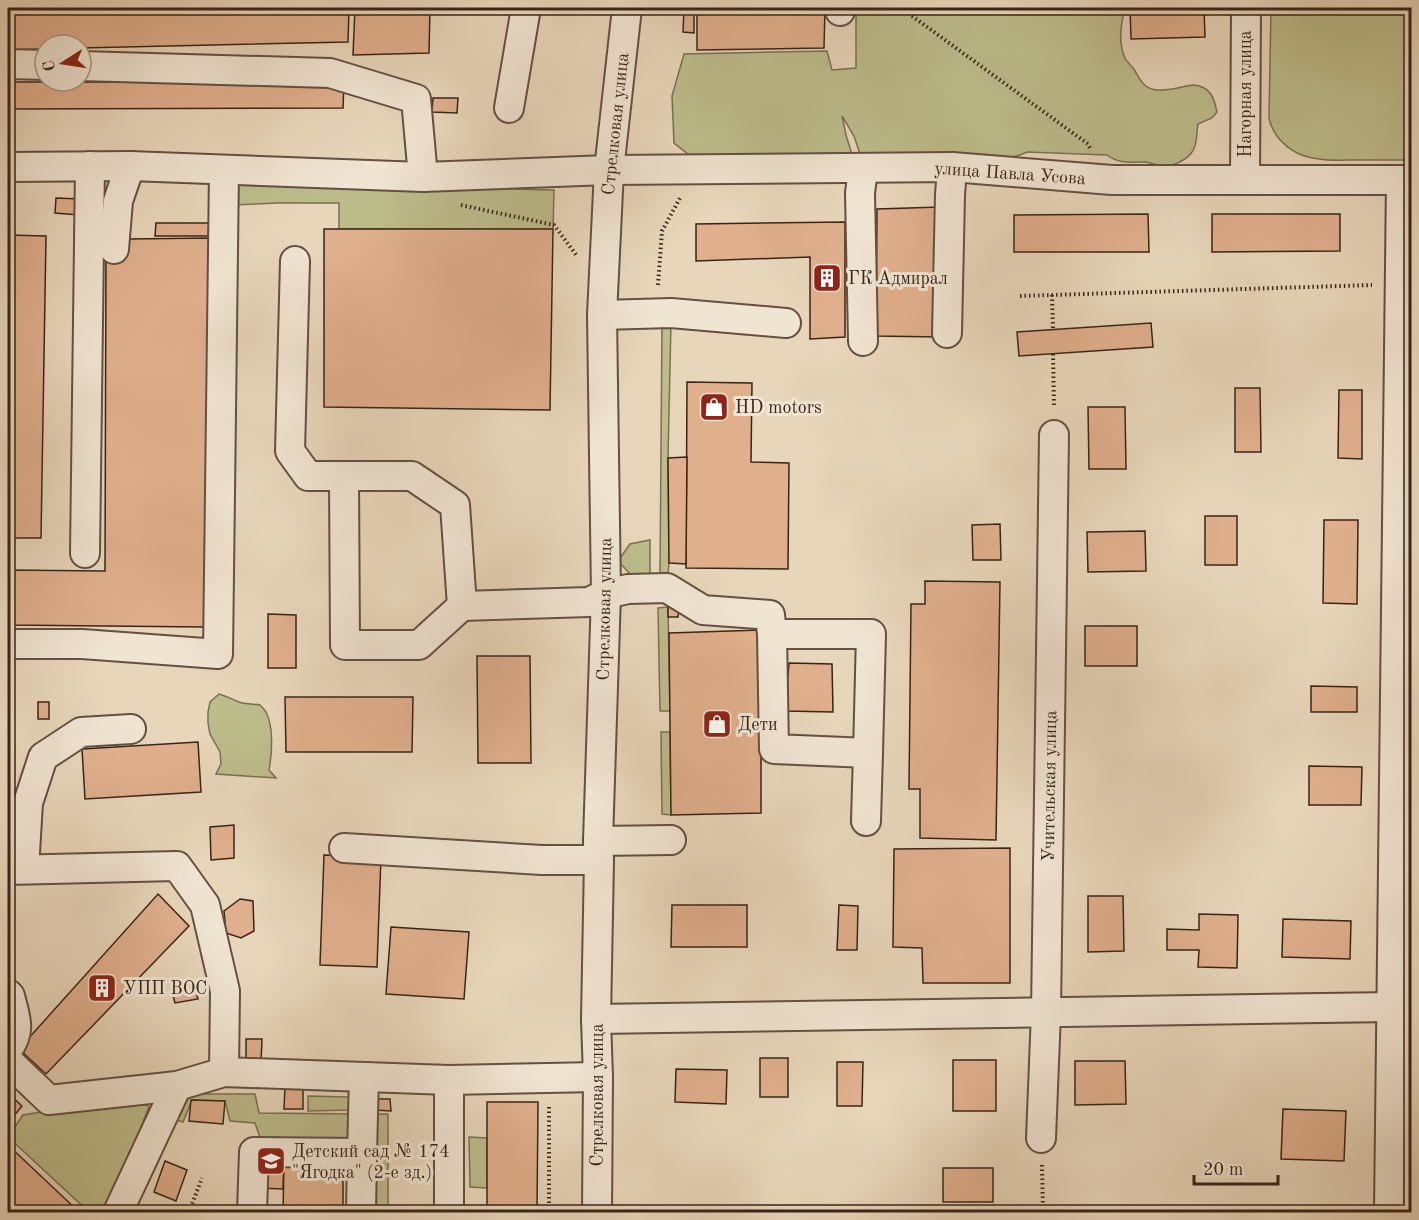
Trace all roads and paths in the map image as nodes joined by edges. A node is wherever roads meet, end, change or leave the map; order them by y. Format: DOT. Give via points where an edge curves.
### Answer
graph roads {
  1 [pos="526,8"];
  2 [pos="627,8"];
  3 [pos="901,8"];
  4 [pos="1246,8"];
  5 [pos="8,64"];
  6 [pos="33,65"];
  7 [pos="93,66"];
  8 [pos="510,108"];
  9 [pos="90,166"];
  10 [pos="130,166"];
  11 [pos="8,167"];
  12 [pos="952,167"];
  13 [pos="863,169"];
  14 [pos="224,170"];
  15 [pos="609,170"];
  16 [pos="423,177"];
  17 [pos="1112,180"];
  18 [pos="1245,180"];
  19 [pos="1406,180"];
  20 [pos="683,194"];
  21 [pos="451,203"];
  22 [pos="101,245"];
  23 [pos="294,261"];
  24 [pos="581,263"];
  25 [pos="1400,285"];
  26 [pos="657,289"];
  27 [pos="1052,295"];
  28 [pos="1020,296"];
  29 [pos="602,315"];
  30 [pos="786,323"];
  31 [pos="1053,330"];
  32 [pos="947,333"];
  33 [pos="863,341"];
  34 [pos="1053,354"];
  35 [pos="1054,435"];
  36 [pos="344,476"];
  37 [pos="85,553"];
  38 [pos="606,594"];
  39 [pos="462,606"];
  40 [pos="772,634"];
  41 [pos="8,644"];
  42 [pos="131,729"];
  43 [pos="868,753"];
  44 [pos="866,822"];
  45 [pos="671,840"];
  46 [pos="344,848"];
  47 [pos="598,850"];
  48 [pos="16,869"];
  49 [pos="8,994"];
  50 [pos="1392,1007"];
  51 [pos="1046,1013"];
  52 [pos="596,1019"];
  53 [pos="8,1048"];
  54 [pos="8,1061"];
  55 [pos="224,1072"];
  56 [pos="364,1077"];
  57 [pos="598,1077"];
  58 [pos="549,1078"];
  59 [pos="449,1080"];
  60 [pos="177,1086"];
  61 [pos="1041,1138"];
  62 [pos="362,1153"];
  63 [pos="202,1178"];
  64 [pos="118,1212"];
  65 [pos="189,1212"];
  66 [pos="252,1212"];
  67 [pos="361,1212"];
  68 [pos="449,1212"];
  69 [pos="549,1212"];
  70 [pos="597,1212"];
  71 [pos="1043,1212"];
  72 [pos="1389,1212"];
  1 -- 8 [label="street"];
  2 -- 15 [label="street, Стрелковая улица"];
  3 -- 17 [label="path" via="1088,144"];
  4 -- 18 [label="street, Нагорная улица"];
  5 -- 6 [label="street"];
  7 -- 16 [label="street" via="330,73 416,99"];
  9 -- 10 [label="street, улица Павла Усова"];
  9 -- 11 [label="street, улица Павла Усова"];
  9 -- 22 [label="street"];
  10 -- 14 [label="street, улица Павла Усова"];
  10 -- 22 [label="street"];
  12 -- 13 [label="street, улица Павла Усова"];
  12 -- 17 [label="street, улица Павла Усова"];
  12 -- 32 [label="street"];
  13 -- 15 [label="street, улица Павла Усова"];
  13 -- 33 [label="street"];
  14 -- 16 [label="street, улица Павла Усова"];
  14 -- 41 [label="street" via="218,654 82,644"];
  15 -- 16 [label="street, улица Павла Усова"];
  15 -- 29 [label="street, Стрелковая улица"];
  17 -- 18 [label="street, улица Павла Усова"];
  18 -- 19 [label="street, улица Павла Усова"];
  19 -- 25 [label="street"];
  20 -- 26 [label="path" via="662,231"];
  21 -- 24 [label="path" via="554,225"];
  22 -- 37 [label="street"];
  23 -- 36 [label="street" via="290,451 308,476"];
  25 -- 27 [label="path"];
  25 -- 50 [label="street"];
  27 -- 28 [label="path"];
  27 -- 31 [label="path"];
  29 -- 30 [label="street" via="671,313"];
  29 -- 38 [label="street, Стрелковая улица"];
  34 -- 35 [label="path"];
  35 -- 51 [label="street, Учительская улица"];
  36 -- 39 [label="street" via="412,476 455,505"];
  36 -- 39 [label="street" via="345,645 419,645"];
  38 -- 39 [label="street" via="589,602"];
  38 -- 40 [label="street" via="667,588 703,610 770,615"];
  38 -- 47 [label="street, Стрелковая улица"];
  40 -- 43 [label="street" via="774,749"];
  40 -- 43 [label="street" via="871,634"];
  42 -- 48 [label="street" via="81,732 42,757 28,803"];
  43 -- 44 [label="street"];
  45 -- 47 [label="street"];
  46 -- 47 [label="street" via="543,860"];
  47 -- 52 [label="street, Стрелковая улица"];
  48 -- 55 [label="street" via="177,866 205,905 225,991"];
  49 -- 53 [label="street" via="17,1026"];
  50 -- 51 [label="street"];
  50 -- 72 [label="street"];
  51 -- 52 [label="street"];
  51 -- 61 [label="street, Учительская улица"];
  52 -- 57 [label="street, Стрелковая улица"];
  54 -- 60 [label="street" via="49,1100"];
  55 -- 56 [label="street"];
  55 -- 60 [label="street"];
  56 -- 59 [label="street"];
  56 -- 62 [label="street"];
  57 -- 58 [label="street"];
  57 -- 70 [label="street, Стрелковая улица"];
  58 -- 59 [label="street"];
  58 -- 69 [label="path"];
  59 -- 68 [label="street"];
  60 -- 64 [label="street"];
  61 -- 71 [label="path"];
  62 -- 66 [label="street" via="254,1152"];
  62 -- 67 [label="street"];
  63 -- 65 [label="path"];
}
